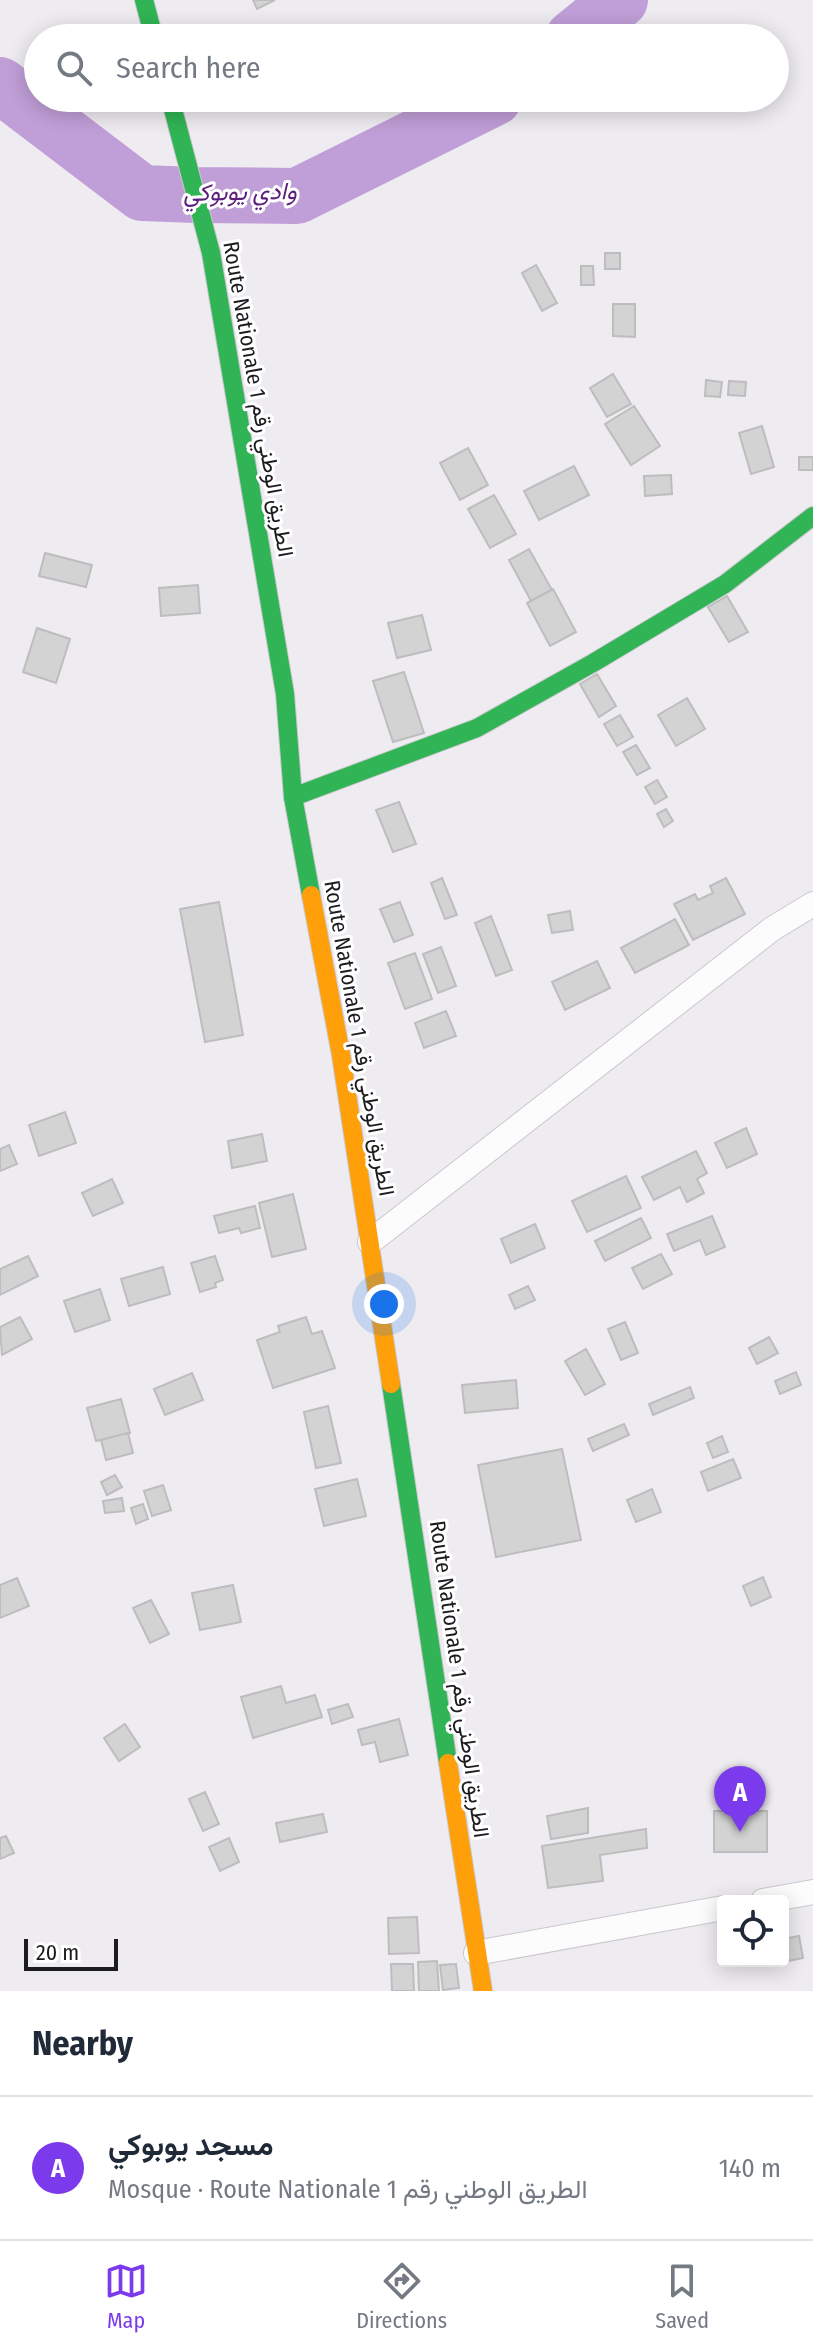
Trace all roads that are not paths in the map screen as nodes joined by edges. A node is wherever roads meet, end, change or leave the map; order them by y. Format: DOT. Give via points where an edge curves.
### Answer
graph roads {
  1 [pos="144,0"];
  2 [pos="150,24"];
  3 [pos="174,112"];
  4 [pos="813,516"];
  5 [pos="293,797"];
  6 [pos="813,904"];
  7 [pos="370,1242"];
  8 [pos="813,1892"];
  9 [pos="789,1896"];
  10 [pos="717,1909"];
  11 [pos="476,1953"];
  12 [pos="483,1991"];
  1 -- 2 [label="main road"];
  3 -- 5 [label="main road, Route Nationale الطريق الوطني رقم 1" via="214,268 285,694"];
  4 -- 5 [label="main road" via="725,584 477,728"];
  5 -- 7 [label="main road, Route Nationale الطريق الوطني رقم 1"];
  6 -- 7 [label="street" via="772,929"];
  7 -- 11 [label="main road, Route Nationale الطريق الوطني رقم 1"];
  8 -- 9 [label="street"];
  10 -- 11 [label="street"];
  11 -- 12 [label="main road, Route Nationale الطريق الوطني رقم 1"];
}
